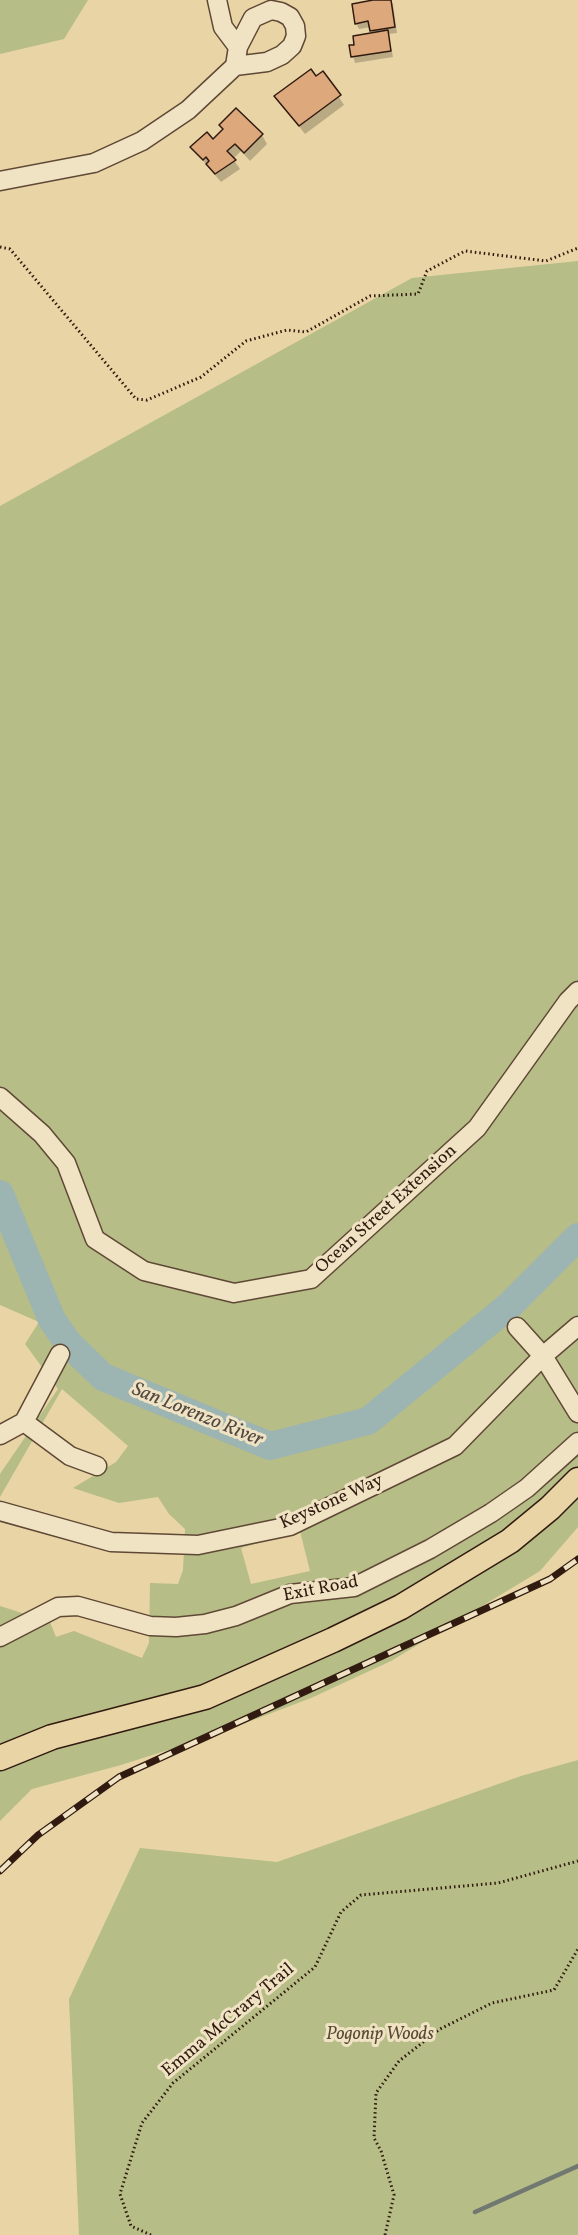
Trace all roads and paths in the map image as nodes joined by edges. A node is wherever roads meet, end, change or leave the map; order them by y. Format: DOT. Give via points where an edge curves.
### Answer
graph roads {
  1 [pos="217,0"];
  2 [pos="238,47"];
  3 [pos="235,66"];
  4 [pos="0,181"];
  5 [pos="0,247"];
  6 [pos="578,248"];
  7 [pos="578,991"];
  8 [pos="0,1097"];
  9 [pos="578,1326"];
  10 [pos="517,1327"];
  11 [pos="60,1354"];
  12 [pos="543,1356"];
  13 [pos="578,1413"];
  14 [pos="24,1422"];
  15 [pos="0,1435"];
  16 [pos="578,1442"];
  17 [pos="97,1466"];
  18 [pos="578,1480"];
  19 [pos="0,1511"];
  20 [pos="0,1637"];
  21 [pos="0,1758"];
  22 [pos="578,1861"];
  23 [pos="578,1949"];
  24 [pos="151,2235"];
  25 [pos="385,2235"];
  1 -- 2 [label="street" via="223,27"];
  2 -- 3 [label="street"];
  2 -- 3 [label="street" via="246,27 262,12 281,12 295,26 292,46 282,56"];
  3 -- 4 [label="street" via="164,128 119,153 94,163"];
  5 -- 6 [label="path" via="10,249 136,399 147,400 201,377 246,341 287,330 306,332 370,296 418,294 427,271 465,251 546,261"];
  7 -- 8 [label="street, Ocean Street Extension" via="477,1128 311,1279 234,1293 144,1271 95,1239 66,1163 42,1134"];
  9 -- 12 [label="street, Keystone Way"];
  10 -- 12 [label="street"];
  11 -- 14 [label="street"];
  12 -- 13 [label="street"];
  12 -- 19 [label="street, Keystone Way" via="455,1446 290,1526 198,1545 111,1542"];
  14 -- 15 [label="street"];
  14 -- 17 [label="street" via="70,1456"];
  16 -- 20 [label="street, Exit Road" via="491,1513 354,1587 290,1594 236,1616 176,1627 150,1626 78,1606 58,1607"];
  18 -- 21 [label="main road" via="510,1541 401,1606 333,1640 205,1697 52,1737"];
  22 -- 24 [label="path, Emma McCrary Trail" via="498,1883 361,1895 341,1912 315,1967 173,2083 142,2123 120,2194 131,2226"];
  23 -- 25 [label="path" via="554,1990 492,2003 440,2029 399,2061 376,2093 374,2138 394,2195"];
}
